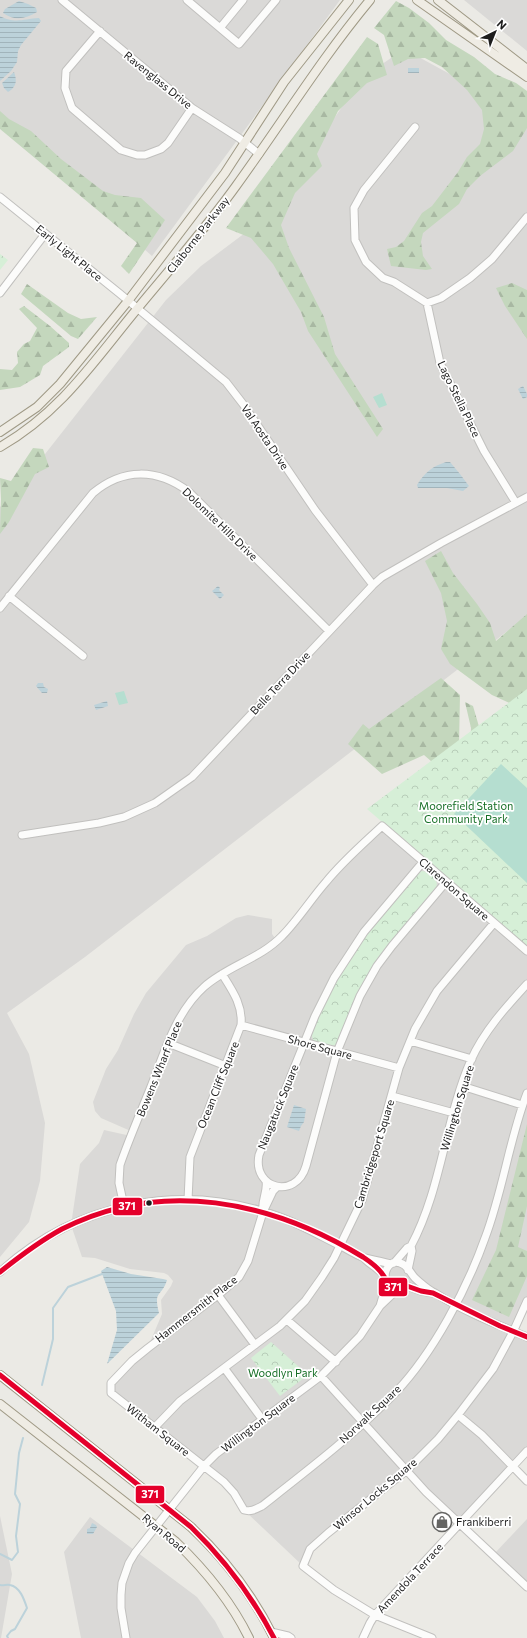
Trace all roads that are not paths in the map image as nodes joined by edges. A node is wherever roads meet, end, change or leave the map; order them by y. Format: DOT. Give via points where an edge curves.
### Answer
graph roads {
  1 [pos="62,0"];
  2 [pos="187,0"];
  3 [pos="243,0"];
  4 [pos="276,0"];
  5 [pos="349,0"];
  6 [pos="370,0"];
  7 [pos="417,0"];
  8 [pos="438,0"];
  9 [pos="220,28"];
  10 [pos="100,31"];
  11 [pos="527,69"];
  12 [pos="527,77"];
  13 [pos="192,108"];
  14 [pos="415,127"];
  15 [pos="245,144"];
  16 [pos="259,154"];
  17 [pos="0,197"];
  18 [pos="527,217"];
  19 [pos="45,234"];
  20 [pos="0,293"];
  21 [pos="128,301"];
  22 [pos="427,303"];
  23 [pos="137,309"];
  24 [pos="0,432"];
  25 [pos="0,447"];
  26 [pos="527,497"];
  27 [pos="516,502"];
  28 [pos="373,585"];
  29 [pos="9,596"];
  30 [pos="0,608"];
  31 [pos="329,631"];
  32 [pos="83,656"];
  33 [pos="382,826"];
  34 [pos="22,835"];
  35 [pos="423,862"];
  36 [pos="446,882"];
  37 [pos="494,923"];
  38 [pos="527,951"];
  39 [pos="222,974"];
  40 [pos="527,984"];
  41 [pos="241,1025"];
  42 [pos="410,1041"];
  43 [pos="168,1043"];
  44 [pos="304,1043"];
  45 [pos="337,1052"];
  46 [pos="472,1059"];
  47 [pos="226,1066"];
  48 [pos="399,1068"];
  49 [pos="462,1086"];
  50 [pos="527,1093"];
  51 [pos="392,1096"];
  52 [pos="522,1105"];
  53 [pos="454,1113"];
  54 [pos="266,1180"];
  55 [pos="277,1187"];
  56 [pos="188,1200"];
  57 [pos="124,1206"];
  58 [pos="263,1212"];
  59 [pos="340,1246"];
  60 [pos="411,1246"];
  61 [pos="364,1258"];
  62 [pos="393,1263"];
  63 [pos="409,1271"];
  64 [pos="0,1272"];
  65 [pos="385,1278"];
  66 [pos="401,1287"];
  67 [pos="434,1293"];
  68 [pos="218,1295"];
  69 [pos="527,1301"];
  70 [pos="455,1304"];
  71 [pos="380,1306"];
  72 [pos="287,1320"];
  73 [pos="513,1332"];
  74 [pos="527,1337"];
  75 [pos="255,1346"];
  76 [pos="336,1362"];
  77 [pos="225,1369"];
  78 [pos="0,1375"];
  79 [pos="320,1376"];
  80 [pos="111,1394"];
  81 [pos="0,1404"];
  82 [pos="458,1415"];
  83 [pos="262,1419"];
  84 [pos="364,1423"];
  85 [pos="155,1427"];
  86 [pos="527,1451"];
  87 [pos="204,1466"];
  88 [pos="512,1467"];
  89 [pos="407,1470"];
  90 [pos="527,1481"];
  91 [pos="170,1509"];
  92 [pos="460,1524"];
  93 [pos="156,1526"];
  94 [pos="527,1587"];
  95 [pos="375,1615"];
  96 [pos="272,1635"];
  97 [pos="126,1638"];
  98 [pos="249,1638"];
  99 [pos="291,1638"];
  100 [pos="363,1638"];
  101 [pos="432,1638"];
  1 -- 10 [label="street, Ravenglass Drive"];
  2 -- 9 [label="street"];
  3 -- 9 [label="street"];
  4 -- 9 [label="street" via="239,44"];
  5 -- 15 [label="main road, Claiborne Parkway" via="284,82"];
  6 -- 16 [label="main road, Claiborne Parkway" via="320,64"];
  7 -- 12 [label="main road"];
  8 -- 11 [label="main road"];
  10 -- 13 [label="street, Ravenglass Drive"];
  10 -- 13 [label="street" via="66,71 65,88 72,108 121,150 145,155 161,149"];
  13 -- 15 [label="street, Ravenglass Drive"];
  14 -- 22 [label="street" via="364,190 354,208 355,240 366,262 383,278"];
  15 -- 16 [label="street, Ravenglass Drive"];
  15 -- 21 [label="main road, Claiborne Parkway"];
  16 -- 23 [label="main road, Claiborne Parkway" via="212,217"];
  17 -- 19 [label="street, Early Light Place"];
  18 -- 22 [label="street" via="492,259 470,278 441,298"];
  19 -- 20 [label="street"];
  19 -- 21 [label="street, Early Light Place"];
  21 -- 23 [label="street, Early Light Place"];
  21 -- 24 [label="main road, Claiborne Parkway" via="60,384 37,407"];
  22 -- 27 [label="street, Lago Stella Place" via="440,363 484,451"];
  23 -- 25 [label="main road, Claiborne Parkway" via="99,358 54,408"];
  23 -- 28 [label="street, Val Aosta Drive" via="220,377 236,394 315,510"];
  26 -- 27 [label="street, Belle Terra Drive"];
  27 -- 28 [label="street, Belle Terra Drive" via="441,543"];
  28 -- 31 [label="street, Belle Terra Drive"];
  29 -- 30 [label="street, Dolomite Hills Drive"];
  29 -- 31 [label="street, Dolomite Hills Drive" via="93,493 120,477 151,474 172,481 189,492"];
  29 -- 32 [label="street"];
  31 -- 34 [label="street, Belle Terra Drive" via="192,777 169,795 124,817"];
  33 -- 35 [label="street, Clarendon Square"];
  33 -- 39 [label="street, Bowens Wharf Place" via="332,875 274,944"];
  35 -- 36 [label="street, Clarendon Square"];
  35 -- 44 [label="street, Naugatuck Square" via="364,932 345,960 318,1010"];
  36 -- 37 [label="street, Clarendon Square"];
  36 -- 45 [label="street" via="397,938 377,966 357,1003"];
  37 -- 38 [label="street, Clarendon Square"];
  37 -- 42 [label="street, Cambridgeport Square" via="438,991"];
  39 -- 41 [label="street, Ocean Cliff Square" via="235,994 242,1016"];
  39 -- 43 [label="street, Bowens Wharf Place" via="190,1002 179,1018"];
  40 -- 46 [label="street, Willington Square" via="494,1023"];
  41 -- 44 [label="street, Shore Square"];
  41 -- 47 [label="street, Ocean Cliff Square"];
  42 -- 46 [label="street"];
  42 -- 48 [label="street, Cambridgeport Square"];
  43 -- 47 [label="street"];
  43 -- 57 [label="street, Bowens Wharf Place" via="120,1165 119,1183"];
  44 -- 45 [label="street, Shore Square"];
  44 -- 54 [label="street, Naugatuck Square" via="259,1155 259,1171"];
  45 -- 48 [label="street, Shore Square"];
  45 -- 55 [label="street" via="305,1171 297,1182"];
  46 -- 49 [label="street, Willington Square"];
  47 -- 56 [label="street, Ocean Cliff Square" via="190,1158"];
  48 -- 51 [label="street, Cambridgeport Square"];
  49 -- 52 [label="street"];
  49 -- 53 [label="street, Willington Square"];
  50 -- 52 [label="street, Norwalk Square"];
  51 -- 53 [label="street"];
  51 -- 59 [label="street, Cambridgeport Square" via="364,1196"];
  52 -- 70 [label="street, Norwalk Square" via="486,1237"];
  53 -- 60 [label="street, Willington Square" via="427,1211"];
  54 -- 55 [label="street"];
  54 -- 58 [label="street, Hammersmith Place"];
  55 -- 58 [label="street, Hammersmith Place"];
  56 -- 57 [label="street"];
  56 -- 58 [label="street" via="226,1203"];
  57 -- 64 [label="street" via="55,1232"];
  58 -- 59 [label="street" via="294,1223"];
  58 -- 68 [label="street, Hammersmith Place" via="245,1268 236,1280"];
  59 -- 61 [label="street"];
  59 -- 72 [label="street, Cambridgeport Square" via="305,1301"];
  60 -- 62 [label="street, Willington Square"];
  60 -- 63 [label="street, Willington Square"];
  61 -- 62 [label="street"];
  61 -- 65 [label="street"];
  62 -- 63 [label="street" via="402,1264"];
  62 -- 65 [label="street" via="386,1269"];
  63 -- 66 [label="street" via="409,1279"];
  63 -- 67 [label="street"];
  65 -- 66 [label="street" via="392,1287"];
  65 -- 71 [label="street, Willington Square"];
  66 -- 67 [label="street" via="407,1286"];
  66 -- 71 [label="street, Willington Square"];
  67 -- 70 [label="street"];
  68 -- 75 [label="street"];
  68 -- 80 [label="street, Hammersmith Place" via="132,1361 111,1383"];
  69 -- 73 [label="street, Winsor Locks Square"];
  70 -- 73 [label="street"];
  70 -- 84 [label="street, Norwalk Square" via="418,1365"];
  71 -- 76 [label="street, Willington Square" via="360,1336"];
  72 -- 75 [label="street, Cambridgeport Square"];
  72 -- 76 [label="street"];
  73 -- 74 [label="street"];
  73 -- 82 [label="street, Winsor Locks Square" via="493,1369"];
  75 -- 77 [label="street, Cambridgeport Square"];
  76 -- 79 [label="street, Willington Square"];
  77 -- 83 [label="street"];
  77 -- 85 [label="street, Cambridgeport Square" via="180,1401"];
  78 -- 91 [label="main road, Ryan Road"];
  79 -- 83 [label="street, Willington Square"];
  79 -- 84 [label="street"];
  80 -- 85 [label="street, Witham Square"];
  81 -- 93 [label="main road, Ryan Road"];
  82 -- 88 [label="street"];
  82 -- 89 [label="street, Winsor Locks Square"];
  83 -- 87 [label="street, Willington Square"];
  84 -- 87 [label="street, Norwalk Square" via="255,1510 244,1510 230,1488"];
  84 -- 89 [label="street"];
  85 -- 87 [label="street, Witham Square"];
  86 -- 88 [label="street, Amendola Terrace"];
  87 -- 91 [label="street, Willington Square"];
  88 -- 90 [label="street"];
  88 -- 92 [label="street, Amendola Terrace"];
  89 -- 92 [label="street"];
  89 -- 95 [label="street, Winsor Locks Square" via="310,1549 303,1566 334,1590"];
  91 -- 93 [label="street, Willington Square"];
  91 -- 96 [label="main road, Ryan Road" via="223,1560 253,1600"];
  92 -- 94 [label="street"];
  92 -- 95 [label="street, Amendola Terrace"];
  93 -- 97 [label="street, Willington Square" via="135,1553 124,1578 121,1608"];
  93 -- 98 [label="main road, Ryan Road" via="176,1542 207,1575 221,1592"];
  95 -- 100 [label="street, Amendola Terrace"];
  95 -- 101 [label="street"];
  96 -- 99 [label="street"];
}
